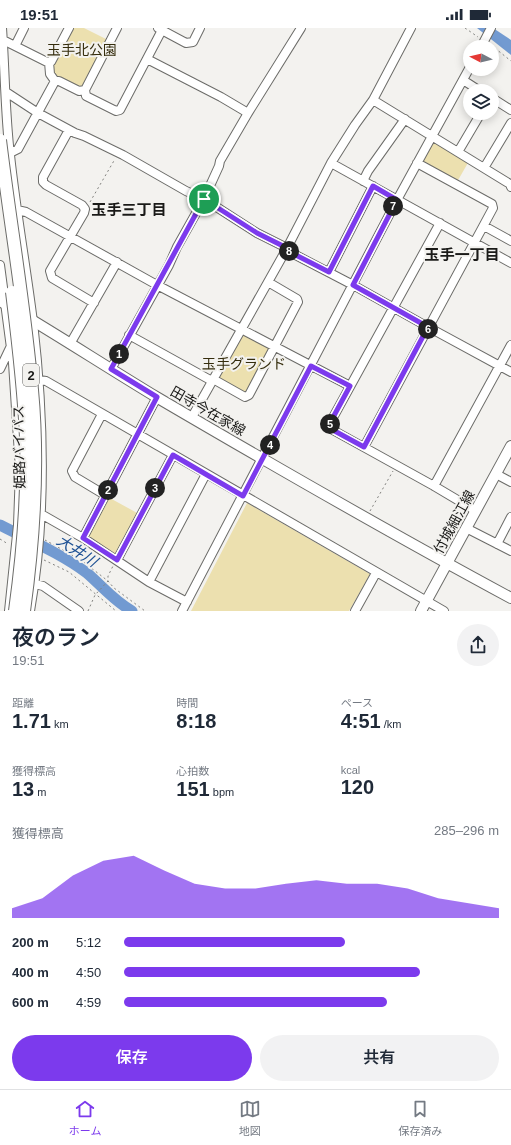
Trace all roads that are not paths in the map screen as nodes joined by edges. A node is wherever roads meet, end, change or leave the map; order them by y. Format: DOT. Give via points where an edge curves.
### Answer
graph roads {
  1 [pos="2,28"];
  2 [pos="24,28"];
  3 [pos="69,28"];
  4 [pos="117,28"];
  5 [pos="200,28"];
  6 [pos="301,28"];
  7 [pos="491,28"];
  8 [pos="160,29"];
  9 [pos="408,29"];
  10 [pos="3,40"];
  11 [pos="484,40"];
  12 [pos="15,46"];
  13 [pos="147,59"];
  14 [pos="49,62"];
  15 [pos="465,76"];
  16 [pos="463,80"];
  17 [pos="56,81"];
  18 [pos="469,84"];
  19 [pos="85,90"];
  20 [pos="6,92"];
  21 [pos="373,100"];
  22 [pos="499,102"];
  23 [pos="511,110"];
  24 [pos="38,113"];
  25 [pos="248,113"];
  26 [pos="404,119"];
  27 [pos="477,120"];
  28 [pos="511,123"];
  29 [pos="69,130"];
  30 [pos="431,135"];
  31 [pos="0,140"];
  32 [pos="458,152"];
  33 [pos="10,153"];
  34 [pos="331,163"];
  35 [pos="417,163"];
  36 [pos="484,168"];
  37 [pos="363,181"];
  38 [pos="511,184"];
  39 [pos="373,186"];
  40 [pos="204,199"];
  41 [pos="397,200"];
  42 [pos="0,209"];
  43 [pos="17,210"];
  44 [pos="440,223"];
  45 [pos="484,226"];
  46 [pos="70,237"];
  47 [pos="511,241"];
  48 [pos="474,243"];
  49 [pos="286,250"];
  50 [pos="117,262"];
  51 [pos="511,263"];
  52 [pos="0,265"];
  53 [pos="329,272"];
  54 [pos="268,282"];
  55 [pos="157,285"];
  56 [pos="353,285"];
  57 [pos="3,303"];
  58 [pos="94,303"];
  59 [pos="393,307"];
  60 [pos="33,322"];
  61 [pos="428,327"];
  62 [pos="242,329"];
  63 [pos="129,335"];
  64 [pos="70,344"];
  65 [pos="511,345"];
  66 [pos="274,346"];
  67 [pos="10,348"];
  68 [pos="311,366"];
  69 [pos="500,366"];
  70 [pos="0,369"];
  71 [pos="111,369"];
  72 [pos="511,372"];
  73 [pos="39,380"];
  74 [pos="213,380"];
  75 [pos="350,386"];
  76 [pos="157,397"];
  77 [pos="102,414"];
  78 [pos="192,417"];
  79 [pos="137,434"];
  80 [pos="511,446"];
  81 [pos="364,447"];
  82 [pos="173,455"];
  83 [pos="262,459"];
  84 [pos="206,474"];
  85 [pos="496,474"];
  86 [pos="511,482"];
  87 [pos="434,486"];
  88 [pos="105,495"];
  89 [pos="243,496"];
  90 [pos="476,511"];
  91 [pos="41,514"];
  92 [pos="511,517"];
  93 [pos="466,528"];
  94 [pos="83,538"];
  95 [pos="497,544"];
  96 [pos="511,551"];
  97 [pos="117,560"];
  98 [pos="447,563"];
  99 [pos="376,573"];
  100 [pos="12,580"];
  101 [pos="149,582"];
  102 [pos="35,584"];
  103 [pos="511,598"];
  104 [pos="426,601"];
  105 [pos="187,602"];
  106 [pos="9,611"];
  107 [pos="15,611"];
  108 [pos="24,611"];
  109 [pos="30,611"];
  110 [pos="79,611"];
  111 [pos="182,611"];
  112 [pos="355,611"];
  113 [pos="421,611"];
  114 [pos="444,611"];
  1 -- 10 [label="street"];
  2 -- 12 [label="street"];
  3 -- 14 [label="street"];
  4 -- 19 [label="street"];
  5 -- 8 [label="street" via="191,43 186,43"];
  6 -- 25 [label="street"];
  7 -- 11 [label="street"];
  8 -- 13 [label="street"];
  9 -- 21 [label="street"];
  10 -- 12 [label="street"];
  10 -- 20 [label="street"];
  12 -- 14 [label="street"];
  13 -- 19 [label="street" via="120,110 116,111 86,96"];
  13 -- 25 [label="street"];
  14 -- 17 [label="street" via="50,74"];
  15 -- 16 [label="street"];
  16 -- 18 [label="street"];
  16 -- 30 [label="street"];
  17 -- 19 [label="street" via="79,91"];
  17 -- 24 [label="street"];
  20 -- 24 [label="street"];
  20 -- 33 [label="street"];
  21 -- 26 [label="street"];
  21 -- 34 [label="street"];
  22 -- 23 [label="street"];
  24 -- 29 [label="street"];
  24 -- 33 [label="street" via="18,149"];
  25 -- 40 [label="street" via="220,161"];
  26 -- 30 [label="street"];
  26 -- 37 [label="street"];
  27 -- 32 [label="street"];
  28 -- 36 [label="street"];
  29 -- 40 [label="street"];
  29 -- 46 [label="street" via="43,177 43,182 85,209"];
  30 -- 32 [label="street"];
  30 -- 35 [label="street"];
  31 -- 108 [label="highway, 姫路バイパス / 2, bridge" via="31,376 34,427 34,515"];
  32 -- 36 [label="street"];
  33 -- 43 [label="street"];
  34 -- 37 [label="street"];
  34 -- 49 [label="street"];
  35 -- 41 [label="street"];
  35 -- 45 [label="street" via="492,204 493,208"];
  36 -- 38 [label="street"];
  37 -- 39 [label="street"];
  39 -- 41 [label="street"];
  39 -- 53 [label="street"];
  40 -- 49 [label="street" via="257,233 285,247"];
  40 -- 55 [label="street"];
  41 -- 44 [label="street"];
  41 -- 56 [label="street"];
  42 -- 107 [label="highway, 姫路バイパス / 2, bridge" via="21,370 26,437 22,557"];
  43 -- 46 [label="street" via="26,212"];
  43 -- 60 [label="street"];
  44 -- 48 [label="street"];
  44 -- 59 [label="street"];
  45 -- 47 [label="street"];
  45 -- 48 [label="street"];
  46 -- 50 [label="street"];
  46 -- 58 [label="street" via="50,271 52,278"];
  48 -- 51 [label="street"];
  48 -- 61 [label="street"];
  49 -- 53 [label="street"];
  49 -- 54 [label="street"];
  50 -- 55 [label="street"];
  50 -- 58 [label="street"];
  52 -- 57 [label="street"];
  53 -- 56 [label="street"];
  54 -- 62 [label="street"];
  54 -- 66 [label="street" via="298,302"];
  55 -- 62 [label="street"];
  55 -- 63 [label="street"];
  56 -- 59 [label="street"];
  56 -- 68 [label="street"];
  57 -- 60 [label="main road, 田寺今在家線"];
  57 -- 67 [label="street"];
  58 -- 64 [label="street"];
  59 -- 61 [label="street"];
  59 -- 75 [label="street"];
  60 -- 64 [label="main road, 田寺今在家線"];
  60 -- 73 [label="street"];
  61 -- 69 [label="street"];
  61 -- 81 [label="street"];
  62 -- 66 [label="street"];
  62 -- 74 [label="street"];
  63 -- 71 [label="street"];
  63 -- 74 [label="street"];
  64 -- 71 [label="main road, 田寺今在家線"];
  65 -- 69 [label="street"];
  66 -- 68 [label="street"];
  66 -- 74 [label="street" via="249,395 245,397"];
  67 -- 70 [label="street"];
  67 -- 100 [label="street" via="20,470 18,526"];
  68 -- 75 [label="street"];
  68 -- 83 [label="street"];
  69 -- 72 [label="street"];
  69 -- 87 [label="street"];
  71 -- 76 [label="main road, 田寺今在家線"];
  73 -- 77 [label="street" via="46,381"];
  73 -- 91 [label="street"];
  74 -- 78 [label="street"];
  75 -- 81 [label="street" via="330,423 331,429"];
  76 -- 78 [label="main road, 田寺今在家線"];
  76 -- 79 [label="street"];
  77 -- 79 [label="street"];
  77 -- 88 [label="street" via="72,471 75,477"];
  78 -- 83 [label="main road, 田寺今在家線"];
  79 -- 82 [label="street"];
  79 -- 88 [label="street"];
  80 -- 85 [label="main road, 付城細江線"];
  81 -- 87 [label="street"];
  82 -- 84 [label="street"];
  82 -- 97 [label="street"];
  83 -- 89 [label="street"];
  83 -- 98 [label="main road, 田寺今在家線"];
  84 -- 89 [label="street"];
  84 -- 101 [label="street"];
  85 -- 86 [label="street"];
  85 -- 90 [label="main road, 付城細江線"];
  87 -- 90 [label="street"];
  88 -- 94 [label="street"];
  89 -- 99 [label="street"];
  89 -- 105 [label="street"];
  90 -- 93 [label="main road, 付城細江線"];
  91 -- 94 [label="street"];
  91 -- 102 [label="street"];
  92 -- 95 [label="street"];
  93 -- 95 [label="street"];
  93 -- 98 [label="main road, 付城細江線"];
  94 -- 97 [label="street"];
  95 -- 96 [label="street"];
  97 -- 101 [label="street"];
  98 -- 103 [label="main road, 田寺今在家線"];
  98 -- 104 [label="main road, 付城細江線"];
  99 -- 104 [label="street"];
  99 -- 112 [label="street"];
  100 -- 102 [label="street"];
  100 -- 106 [label="street"];
  101 -- 105 [label="street"];
  102 -- 109 [label="street"];
  102 -- 110 [label="street" via="43,586"];
  104 -- 113 [label="main road, 付城細江線"];
  104 -- 114 [label="street"];
  105 -- 111 [label="street"];
}
